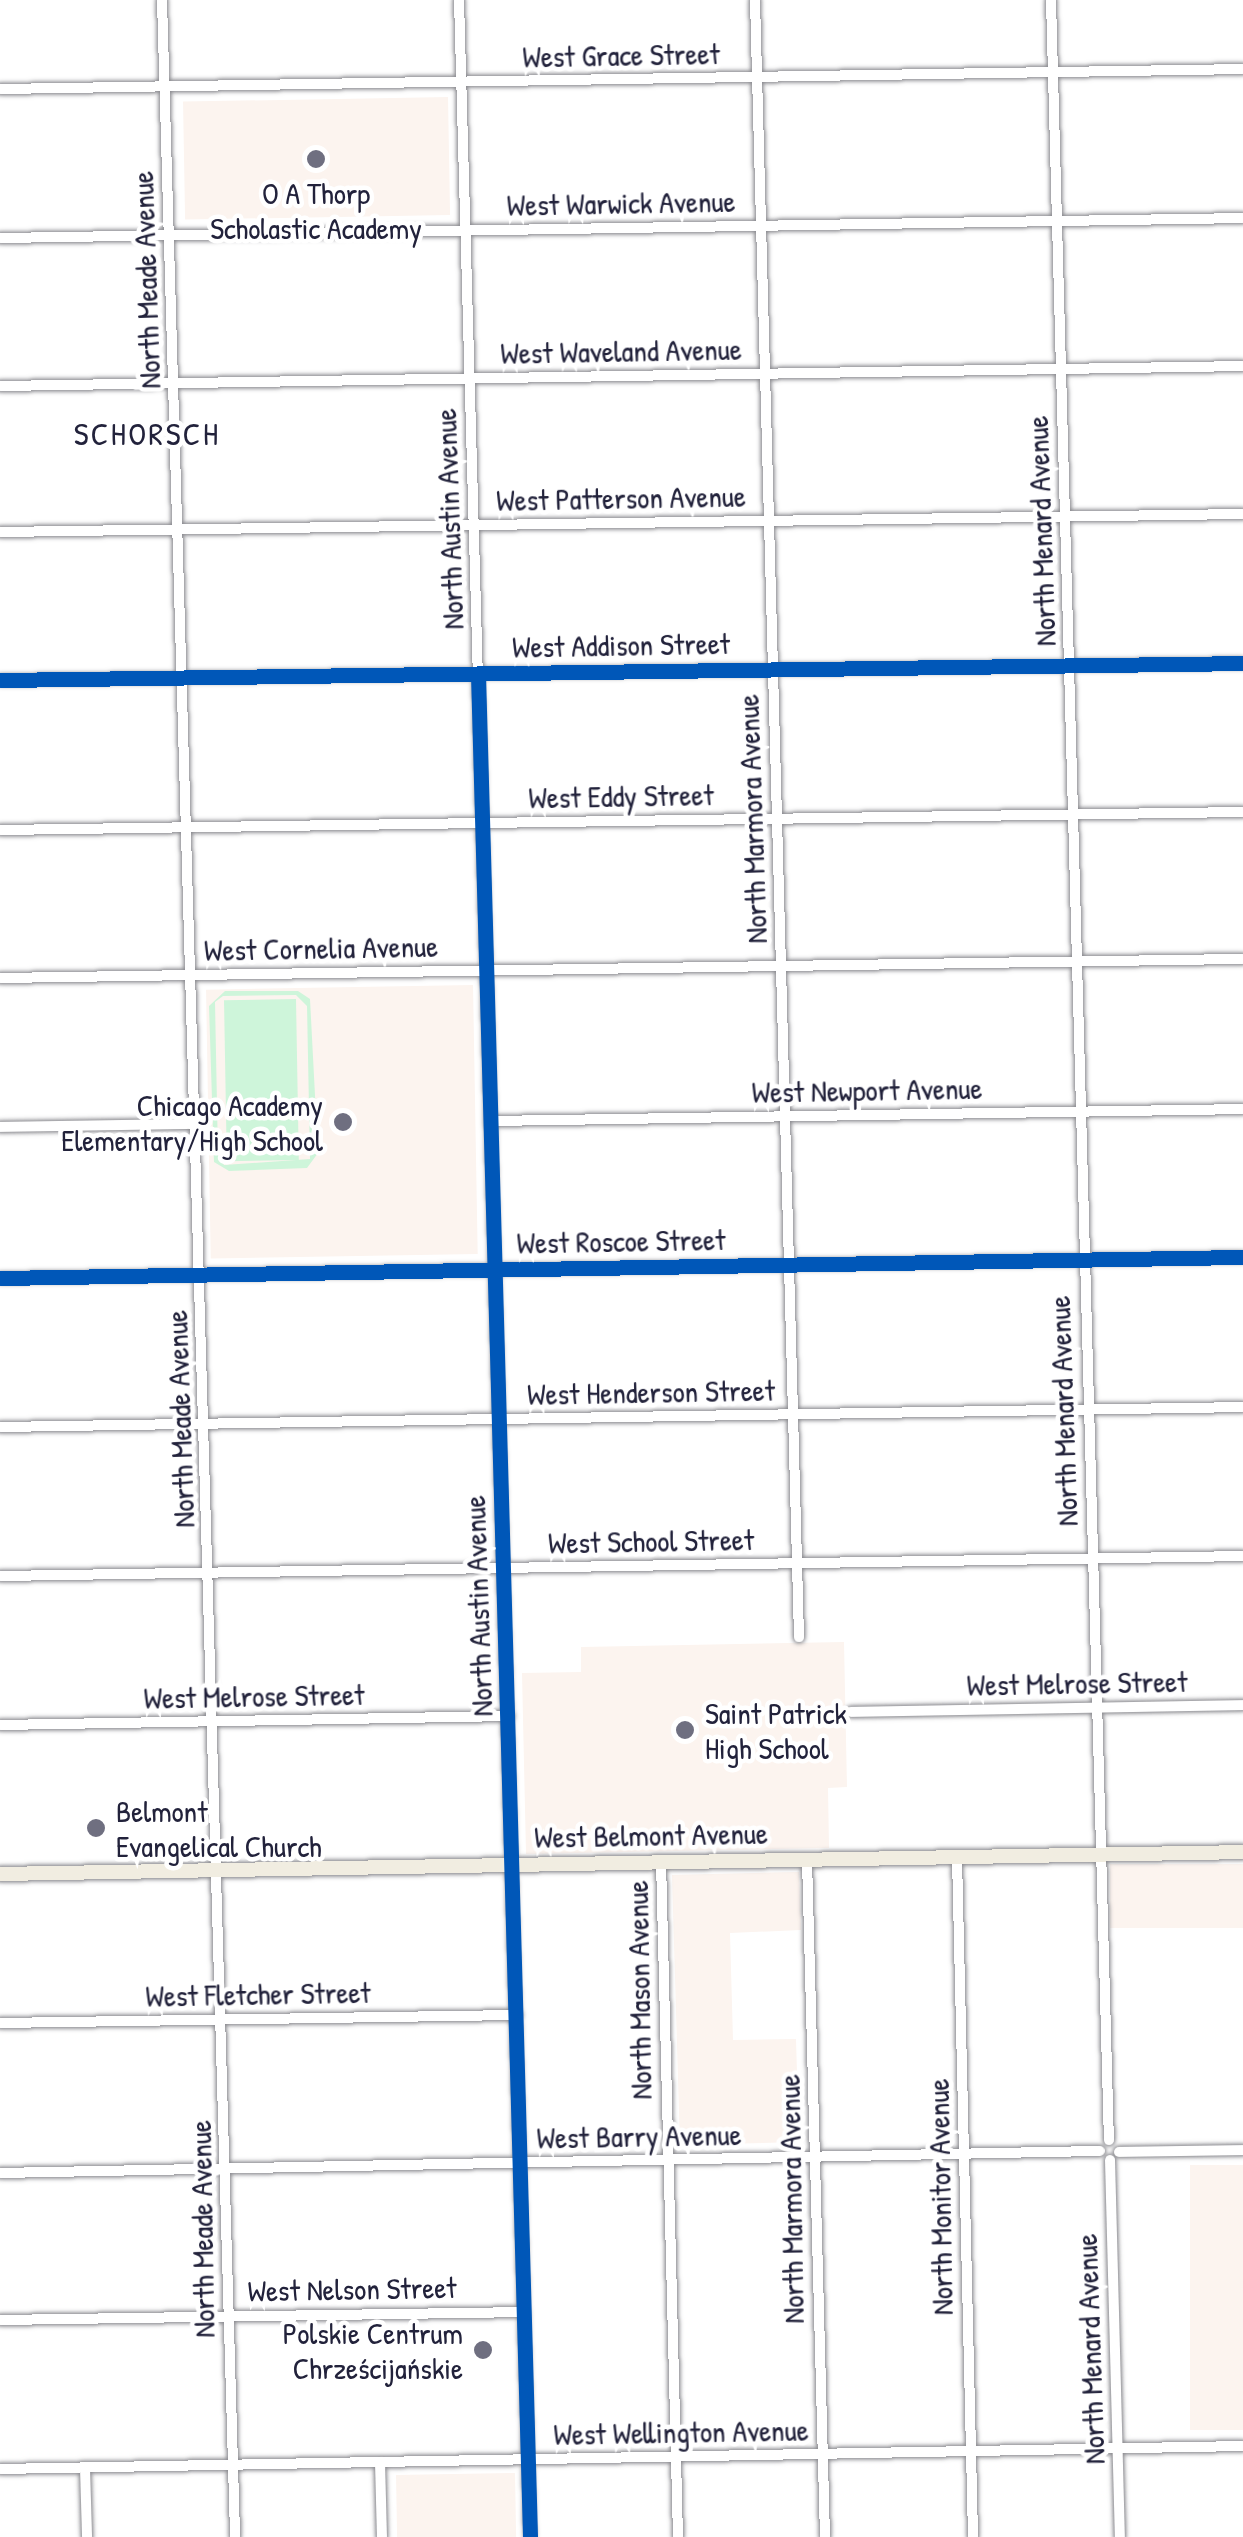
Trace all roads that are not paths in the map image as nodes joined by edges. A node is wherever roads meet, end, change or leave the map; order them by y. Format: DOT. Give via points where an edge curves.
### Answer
graph roads {
  1 [pos="162,0"];
  2 [pos="459,0"];
  3 [pos="755,0"];
  4 [pos="1051,0"];
  5 [pos="1243,69"];
  6 [pos="1053,72"];
  7 [pos="757,78"];
  8 [pos="462,82"];
  9 [pos="165,86"];
  10 [pos="0,89"];
  11 [pos="1243,218"];
  12 [pos="1057,221"];
  13 [pos="762,226"];
  14 [pos="466,231"];
  15 [pos="169,235"];
  16 [pos="0,238"];
  17 [pos="1243,366"];
  18 [pos="1062,369"];
  19 [pos="766,374"];
  20 [pos="470,378"];
  21 [pos="174,383"];
  22 [pos="0,386"];
  23 [pos="1243,514"];
  24 [pos="1066,516"];
  25 [pos="770,521"];
  26 [pos="474,526"];
  27 [pos="178,529"];
  28 [pos="0,532"];
  29 [pos="1243,663"];
  30 [pos="1070,666"];
  31 [pos="774,671"];
  32 [pos="478,674"];
  33 [pos="182,678"];
  34 [pos="0,680"];
  35 [pos="1243,812"];
  36 [pos="1074,815"];
  37 [pos="778,819"];
  38 [pos="482,824"];
  39 [pos="186,828"];
  40 [pos="0,830"];
  41 [pos="1243,959"];
  42 [pos="1078,961"];
  43 [pos="782,967"];
  44 [pos="486,970"];
  45 [pos="191,975"];
  46 [pos="0,978"];
  47 [pos="1243,1110"];
  48 [pos="1082,1111"];
  49 [pos="786,1116"];
  50 [pos="491,1121"];
  51 [pos="196,1124"];
  52 [pos="0,1127"];
  53 [pos="1243,1258"];
  54 [pos="1086,1260"];
  55 [pos="790,1265"];
  56 [pos="496,1270"];
  57 [pos="200,1275"];
  58 [pos="0,1278"];
  59 [pos="1243,1406"];
  60 [pos="1090,1409"];
  61 [pos="793,1414"];
  62 [pos="500,1419"];
  63 [pos="205,1424"];
  64 [pos="0,1427"];
  65 [pos="1243,1556"];
  66 [pos="1094,1558"];
  67 [pos="797,1563"];
  68 [pos="504,1568"];
  69 [pos="209,1573"];
  70 [pos="0,1576"];
  71 [pos="799,1637"];
  72 [pos="1243,1705"];
  73 [pos="1099,1708"];
  74 [pos="851,1712"];
  75 [pos="508,1716"];
  76 [pos="214,1721"];
  77 [pos="0,1725"];
  78 [pos="1243,1852"];
  79 [pos="1103,1854"];
  80 [pos="956,1857"];
  81 [pos="808,1859"];
  82 [pos="661,1862"];
  83 [pos="513,1865"];
  84 [pos="218,1870"];
  85 [pos="0,1874"];
  86 [pos="517,2015"];
  87 [pos="222,2020"];
  88 [pos="0,2023"];
  89 [pos="1109,2140"];
  90 [pos="1243,2150"];
  91 [pos="1100,2151"];
  92 [pos="1120,2152"];
  93 [pos="964,2155"];
  94 [pos="815,2158"];
  95 [pos="1110,2160"];
  96 [pos="668,2161"];
  97 [pos="520,2163"];
  98 [pos="226,2168"];
  99 [pos="0,2173"];
  100 [pos="524,2312"];
  101 [pos="230,2316"];
  102 [pos="0,2320"];
  103 [pos="1243,2446"];
  104 [pos="1118,2449"];
  105 [pos="971,2452"];
  106 [pos="823,2454"];
  107 [pos="676,2457"];
  108 [pos="528,2460"];
  109 [pos="380,2462"];
  110 [pos="233,2465"];
  111 [pos="85,2468"];
  112 [pos="0,2469"];
  113 [pos="87,2537"];
  114 [pos="235,2537"];
  115 [pos="382,2537"];
  116 [pos="530,2537"];
  117 [pos="678,2537"];
  118 [pos="825,2537"];
  119 [pos="973,2537"];
  120 [pos="1120,2537"];
  1 -- 9 [label="street, North Meade Avenue"];
  2 -- 8 [label="street, North Austin Avenue"];
  3 -- 7 [label="street, North Marmora Avenue"];
  4 -- 6 [label="street, North Menard Avenue"];
  5 -- 6 [label="street, West Grace Street"];
  6 -- 7 [label="street, West Grace Street"];
  6 -- 12 [label="street, North Menard Avenue"];
  7 -- 8 [label="street, West Grace Street"];
  7 -- 13 [label="street, North Marmora Avenue"];
  8 -- 9 [label="street, West Grace Street"];
  8 -- 14 [label="street, North Austin Avenue"];
  9 -- 10 [label="street, West Grace Street"];
  9 -- 15 [label="street, North Meade Avenue"];
  11 -- 12 [label="street, West Warwick Avenue"];
  12 -- 13 [label="street, West Warwick Avenue"];
  12 -- 18 [label="street, North Menard Avenue"];
  13 -- 14 [label="street, West Warwick Avenue"];
  13 -- 19 [label="street, North Marmora Avenue"];
  14 -- 15 [label="street, West Warwick Avenue"];
  14 -- 20 [label="street, North Austin Avenue"];
  15 -- 16 [label="street, West Warwick Avenue"];
  15 -- 21 [label="street, North Meade Avenue"];
  17 -- 18 [label="street, West Waveland Avenue"];
  18 -- 19 [label="street, West Waveland Avenue"];
  18 -- 24 [label="street, North Menard Avenue"];
  19 -- 20 [label="street, West Waveland Avenue"];
  19 -- 25 [label="street, North Marmora Avenue"];
  20 -- 21 [label="street, West Waveland Avenue"];
  20 -- 26 [label="street, North Austin Avenue"];
  21 -- 22 [label="street, West Waveland Avenue"];
  21 -- 27 [label="street, North Meade Avenue"];
  23 -- 24 [label="street, West Patterson Avenue"];
  24 -- 25 [label="street, West Patterson Avenue"];
  24 -- 30 [label="street, North Menard Avenue"];
  25 -- 26 [label="street, West Patterson Avenue"];
  25 -- 31 [label="street, North Marmora Avenue"];
  26 -- 27 [label="street, West Patterson Avenue"];
  26 -- 32 [label="street, North Austin Avenue"];
  27 -- 28 [label="street, West Patterson Avenue"];
  27 -- 33 [label="street, North Meade Avenue"];
  29 -- 30 [label="street, West Addison Street"];
  30 -- 31 [label="street, West Addison Street"];
  30 -- 36 [label="street, North Menard Avenue"];
  31 -- 32 [label="street, West Addison Street"];
  31 -- 37 [label="street, North Marmora Avenue"];
  32 -- 33 [label="street, West Addison Street"];
  32 -- 38 [label="street, North Austin Avenue"];
  33 -- 34 [label="street, West Addison Street"];
  33 -- 39 [label="street, North Meade Avenue"];
  35 -- 36 [label="street, West Eddy Street"];
  36 -- 37 [label="street, West Eddy Street"];
  36 -- 42 [label="street, North Menard Avenue"];
  37 -- 38 [label="street, West Eddy Street"];
  37 -- 43 [label="street, North Marmora Avenue"];
  38 -- 39 [label="street, West Eddy Street"];
  38 -- 44 [label="street, North Austin Avenue"];
  39 -- 40 [label="street, West Eddy Street"];
  39 -- 45 [label="street, North Meade Avenue"];
  41 -- 42 [label="street, West Cornelia Avenue"];
  42 -- 43 [label="street, West Cornelia Avenue"];
  42 -- 48 [label="street, North Menard Avenue"];
  43 -- 44 [label="street, West Cornelia Avenue"];
  43 -- 49 [label="street, North Marmora Avenue"];
  44 -- 45 [label="street, West Cornelia Avenue"];
  44 -- 50 [label="street, North Austin Avenue"];
  45 -- 46 [label="street, West Cornelia Avenue"];
  45 -- 51 [label="street, North Meade Avenue"];
  47 -- 48 [label="street, West Newport Avenue"];
  48 -- 49 [label="street, West Newport Avenue"];
  48 -- 54 [label="street, North Menard Avenue"];
  49 -- 50 [label="street, West Newport Avenue"];
  49 -- 55 [label="street, North Marmora Avenue"];
  50 -- 56 [label="street, North Austin Avenue"];
  51 -- 52 [label="street"];
  51 -- 57 [label="street, North Meade Avenue"];
  53 -- 54 [label="street, West Roscoe Street"];
  54 -- 55 [label="street, West Roscoe Street"];
  54 -- 60 [label="street, North Menard Avenue"];
  55 -- 56 [label="street, West Roscoe Street"];
  55 -- 61 [label="street, North Marmora Avenue"];
  56 -- 57 [label="street, West Roscoe Street"];
  56 -- 62 [label="street, North Austin Avenue"];
  57 -- 58 [label="street, West Roscoe Street"];
  57 -- 63 [label="street, North Meade Avenue"];
  59 -- 60 [label="street, West Henderson Street"];
  60 -- 61 [label="street, West Henderson Street"];
  60 -- 66 [label="street, North Menard Avenue"];
  61 -- 62 [label="street, West Henderson Street"];
  61 -- 67 [label="street, North Marmora Avenue"];
  62 -- 63 [label="street, West Henderson Street"];
  62 -- 68 [label="street, North Austin Avenue"];
  63 -- 64 [label="street, West Henderson Street"];
  63 -- 69 [label="street, North Meade Avenue"];
  65 -- 66 [label="street, West School Street"];
  66 -- 67 [label="street, West School Street"];
  66 -- 73 [label="street, North Menard Avenue"];
  67 -- 68 [label="street, West School Street"];
  67 -- 71 [label="street, North Marmora Avenue"];
  68 -- 69 [label="street, West School Street"];
  68 -- 75 [label="street, North Austin Avenue"];
  69 -- 70 [label="street, West School Street"];
  69 -- 76 [label="street, North Meade Avenue"];
  72 -- 73 [label="street, West Melrose Street"];
  73 -- 74 [label="street, West Melrose Street"];
  73 -- 79 [label="street, North Menard Avenue"];
  75 -- 76 [label="street, West Melrose Street"];
  75 -- 83 [label="street, North Austin Avenue"];
  76 -- 77 [label="street, West Melrose Street"];
  76 -- 84 [label="street, North Meade Avenue"];
  78 -- 79 [label="main road, West Belmont Avenue"];
  79 -- 80 [label="main road, West Belmont Avenue"];
  79 -- 89 [label="street, North Menard Avenue"];
  80 -- 81 [label="main road, West Belmont Avenue"];
  80 -- 93 [label="street, North Monitor Avenue"];
  81 -- 82 [label="main road, West Belmont Avenue"];
  81 -- 94 [label="street, North Marmora Avenue"];
  82 -- 83 [label="main road, West Belmont Avenue"];
  82 -- 96 [label="street, North Mason Avenue"];
  83 -- 84 [label="main road, West Belmont Avenue"];
  83 -- 86 [label="street, North Austin Avenue"];
  84 -- 85 [label="main road, West Belmont Avenue"];
  84 -- 87 [label="street, North Meade Avenue"];
  86 -- 87 [label="street, West Fletcher Street"];
  86 -- 97 [label="street, North Austin Avenue"];
  87 -- 88 [label="street, West Fletcher Street"];
  87 -- 98 [label="street, North Meade Avenue"];
  89 -- 91 [label="street"];
  89 -- 92 [label="street"];
  90 -- 92 [label="street"];
  91 -- 93 [label="street, West Barry Avenue"];
  91 -- 95 [label="street"];
  92 -- 95 [label="street"];
  93 -- 94 [label="street, West Barry Avenue"];
  93 -- 105 [label="street, North Monitor Avenue"];
  94 -- 96 [label="street, West Barry Avenue"];
  94 -- 106 [label="street, North Marmora Avenue"];
  95 -- 104 [label="street, North Menard Avenue"];
  96 -- 97 [label="street, West Barry Avenue"];
  96 -- 107 [label="street, North Mason Avenue"];
  97 -- 98 [label="street, West Barry Avenue"];
  97 -- 100 [label="street, North Austin Avenue"];
  98 -- 99 [label="street, West Barry Avenue"];
  98 -- 101 [label="street, North Meade Avenue"];
  100 -- 101 [label="street, West Nelson Street"];
  100 -- 108 [label="street, North Austin Avenue"];
  101 -- 102 [label="street, West Nelson Street"];
  101 -- 110 [label="street, North Meade Avenue"];
  103 -- 104 [label="street, West Wellington Avenue"];
  104 -- 105 [label="street, West Wellington Avenue"];
  104 -- 120 [label="street, North Menard Avenue"];
  105 -- 106 [label="street, West Wellington Avenue"];
  105 -- 119 [label="street, North Monitor Avenue"];
  106 -- 107 [label="street, West Wellington Avenue"];
  106 -- 118 [label="street, North Marmora Avenue"];
  107 -- 108 [label="street, West Wellington Avenue"];
  107 -- 117 [label="street, North Mason Avenue"];
  108 -- 109 [label="street, West Wellington Avenue"];
  108 -- 116 [label="street, North Austin Avenue"];
  109 -- 110 [label="street, West Wellington Avenue"];
  109 -- 115 [label="street"];
  110 -- 111 [label="street, West Wellington Avenue"];
  110 -- 114 [label="street, North Meade Avenue"];
  111 -- 112 [label="street, West Wellington Avenue"];
  111 -- 113 [label="street"];
}
